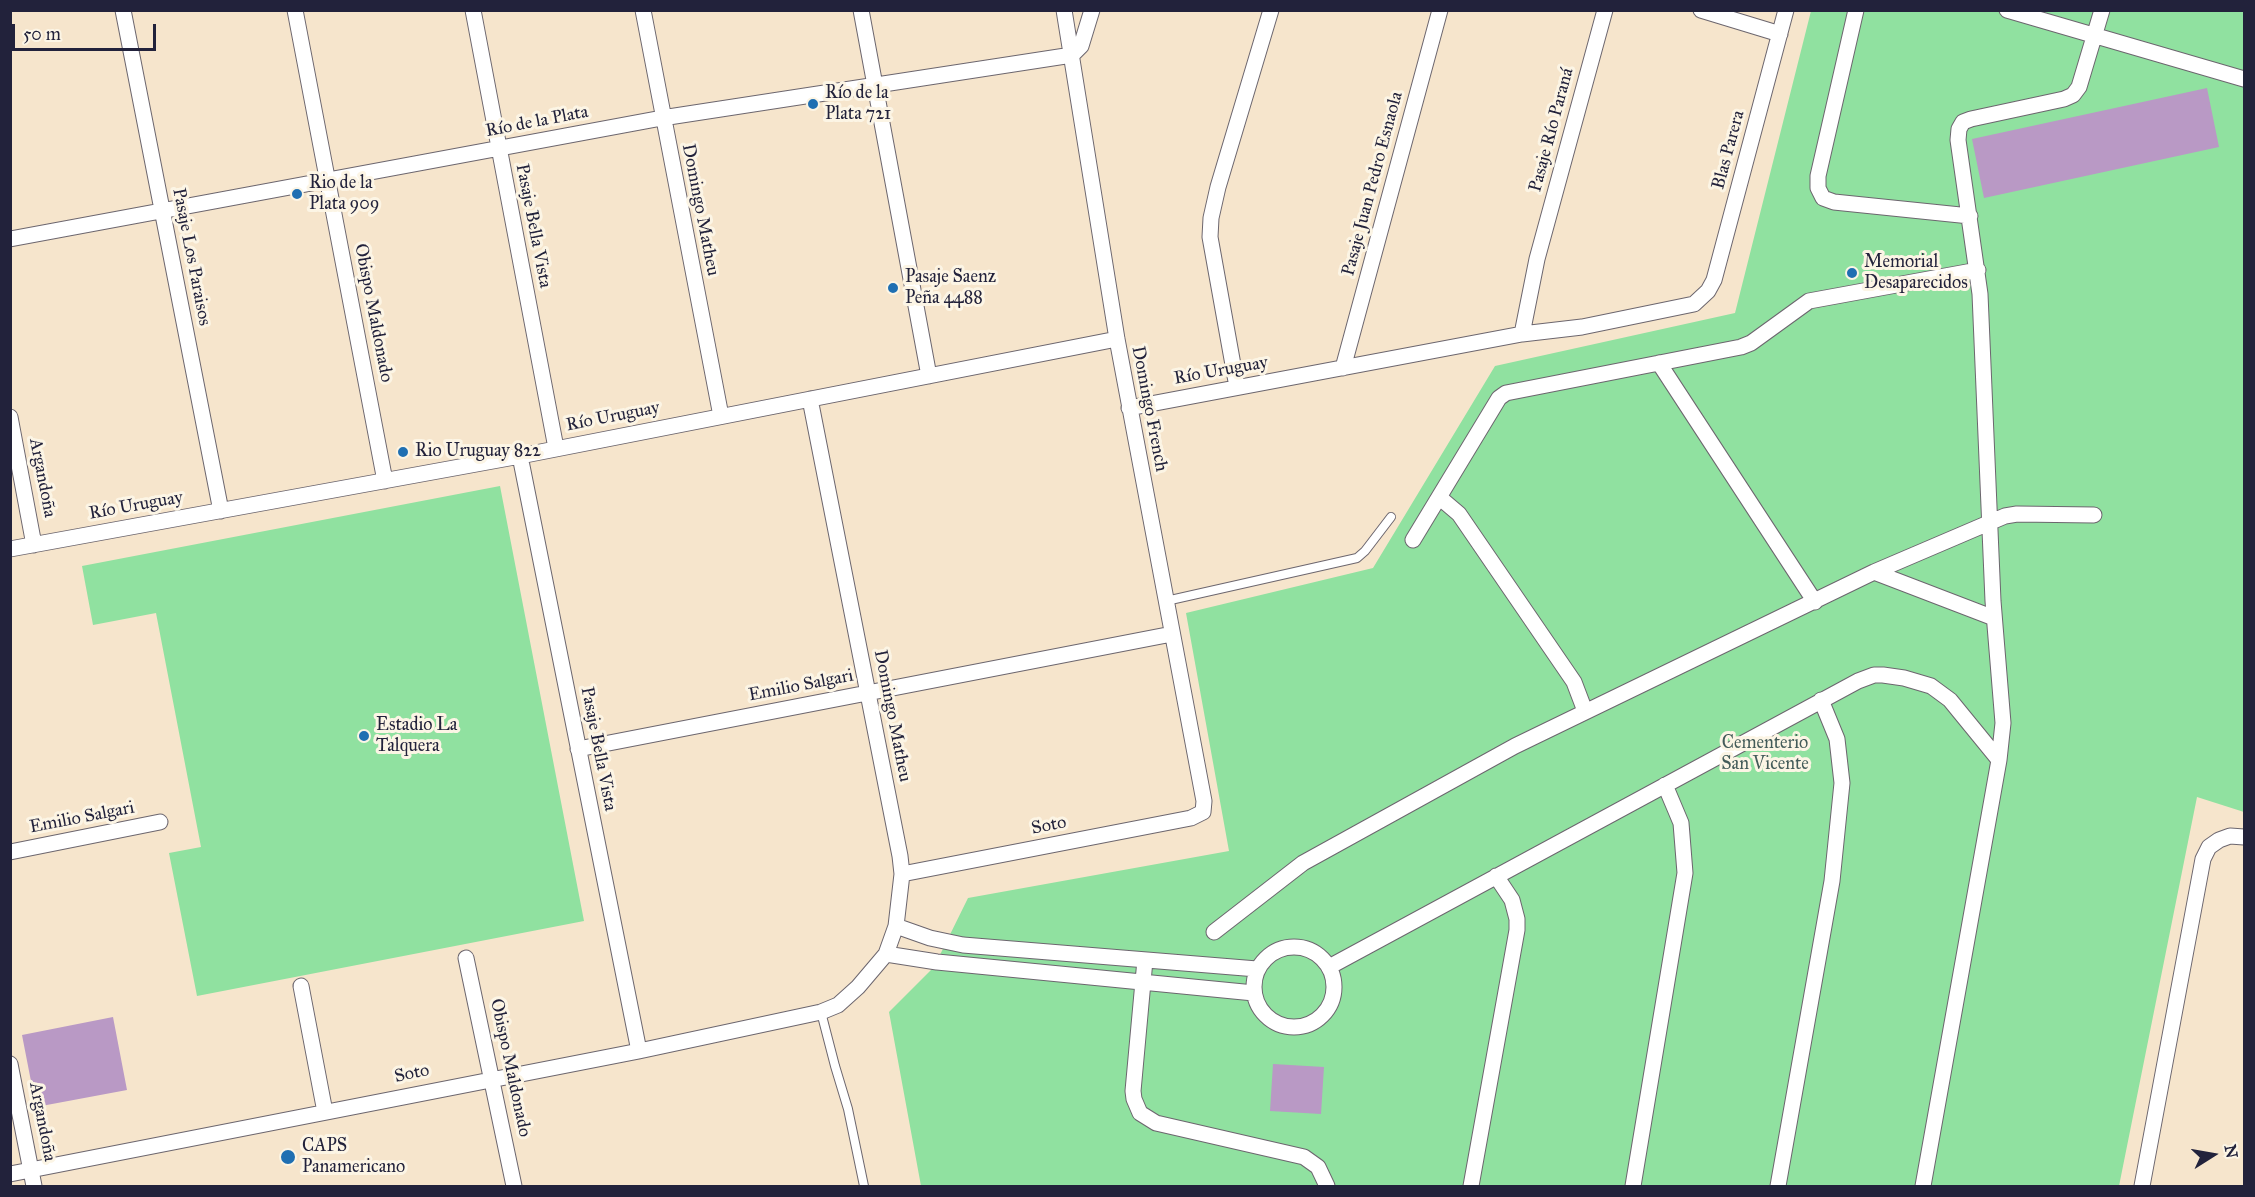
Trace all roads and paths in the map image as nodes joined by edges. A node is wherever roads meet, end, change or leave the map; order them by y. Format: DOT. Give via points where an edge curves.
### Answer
graph roads {
  1 [pos="123,10"];
  2 [pos="295,10"];
  3 [pos="473,10"];
  4 [pos="643,10"];
  5 [pos="861,10"];
  6 [pos="1064,10"];
  7 [pos="1092,10"];
  8 [pos="1271,10"];
  9 [pos="1440,10"];
  10 [pos="1605,10"];
  11 [pos="1701,10"];
  12 [pos="1786,10"];
  13 [pos="1856,10"];
  14 [pos="2007,10"];
  15 [pos="2102,10"];
  16 [pos="1780,34"];
  17 [pos="2095,35"];
  18 [pos="1072,55"];
  19 [pos="2244,79"];
  20 [pos="875,84"];
  21 [pos="662,118"];
  22 [pos="499,149"];
  23 [pos="328,182"];
  24 [pos="162,212"];
  25 [pos="1970,216"];
  26 [pos="10,239"];
  27 [pos="1978,270"];
  28 [pos="1582,327"];
  29 [pos="1522,334"];
  30 [pos="1117,339"];
  31 [pos="1659,363"];
  32 [pos="1343,368"];
  33 [pos="929,376"];
  34 [pos="1237,387"];
  35 [pos="810,399"];
  36 [pos="1129,408"];
  37 [pos="721,416"];
  38 [pos="10,417"];
  39 [pos="556,448"];
  40 [pos="520,456"];
  41 [pos="385,481"];
  42 [pos="1439,497"];
  43 [pos="221,511"];
  44 [pos="2094,515"];
  45 [pos="1391,517"];
  46 [pos="1989,521"];
  47 [pos="1413,540"];
  48 [pos="34,545"];
  49 [pos="10,549"];
  50 [pos="1874,572"];
  51 [pos="1166,601"];
  52 [pos="1815,602"];
  53 [pos="1994,618"];
  54 [pos="1172,634"];
  55 [pos="867,694"];
  56 [pos="1821,700"];
  57 [pos="1585,711"];
  58 [pos="578,749"];
  59 [pos="1999,760"];
  60 [pos="1665,785"];
  61 [pos="1203,812"];
  62 [pos="160,822"];
  63 [pos="2237,837"];
  64 [pos="10,852"];
  65 [pos="902,874"];
  66 [pos="1496,876"];
  67 [pos="896,926"];
  68 [pos="1214,932"];
  69 [pos="886,954"];
  70 [pos="466,957"];
  71 [pos="1145,960"];
  72 [pos="1329,967"];
  73 [pos="1257,969"];
  74 [pos="1143,983"];
  75 [pos="301,986"];
  76 [pos="1254,993"];
  77 [pos="821,1012"];
  78 [pos="639,1051"];
  79 [pos="10,1064"];
  80 [pos="493,1078"];
  81 [pos="325,1112"];
  82 [pos="31,1170"];
  83 [pos="10,1174"];
  84 [pos="34,1186"];
  85 [pos="514,1186"];
  86 [pos="864,1186"];
  87 [pos="1327,1186"];
  88 [pos="1471,1186"];
  89 [pos="1633,1186"];
  90 [pos="1778,1186"];
  91 [pos="1923,1186"];
  92 [pos="2142,1186"];
  1 -- 24 [label="street, Pasaje Los Paraisos"];
  2 -- 23 [label="street, Obispo Maldonado"];
  3 -- 22 [label="street, Pasaje Bella Vista"];
  4 -- 21 [label="street, Domingo Matheu"];
  5 -- 20 [label="street"];
  6 -- 18 [label="street, Domingo French"];
  7 -- 18 [label="street" via="1081,46"];
  8 -- 34 [label="street" via="1210,218"];
  9 -- 32 [label="street, Pasaje Juan Pedro Esnaola"];
  10 -- 29 [label="street, Pasaje Río Paraná" via="1537,259"];
  11 -- 16 [label="street"];
  12 -- 16 [label="street, Blas Parera"];
  13 -- 25 [label="street" via="1818,188 1824,198 1834,202"];
  14 -- 17 [label="street"];
  15 -- 17 [label="street"];
  16 -- 28 [label="street, Blas Parera" via="1714,280 1703,297 1686,308"];
  17 -- 19 [label="street"];
  17 -- 25 [label="street" via="2073,95 1963,122 1958,140"];
  18 -- 20 [label="street, Río de la Plata"];
  18 -- 30 [label="street, Domingo French"];
  20 -- 21 [label="street, Río de la Plata"];
  20 -- 33 [label="street"];
  21 -- 22 [label="street, Río de la Plata"];
  21 -- 37 [label="street, Domingo Matheu"];
  22 -- 23 [label="street, Río de la Plata"];
  22 -- 39 [label="street, Pasaje Bella Vista"];
  23 -- 24 [label="street, Río de la Plata"];
  23 -- 41 [label="street, Obispo Maldonado"];
  24 -- 26 [label="street, Río de la Plata"];
  24 -- 43 [label="street, Pasaje Los Paraisos"];
  25 -- 27 [label="street"];
  27 -- 31 [label="street" via="1809,301 1751,343"];
  27 -- 46 [label="street"];
  28 -- 29 [label="street, Río Uruguay"];
  29 -- 32 [label="street, Río Uruguay"];
  30 -- 33 [label="street, Río Uruguay"];
  30 -- 36 [label="street, Domingo French"];
  31 -- 42 [label="street" via="1506,393 1499,398"];
  31 -- 52 [label="street"];
  32 -- 34 [label="street, Río Uruguay"];
  33 -- 35 [label="street, Río Uruguay"];
  34 -- 36 [label="street, Río Uruguay"];
  35 -- 37 [label="street, Río Uruguay"];
  35 -- 55 [label="street, Domingo Matheu"];
  36 -- 51 [label="street, Domingo French"];
  37 -- 39 [label="street, Río Uruguay"];
  38 -- 48 [label="street, Argandoña"];
  39 -- 40 [label="street, Río Uruguay"];
  40 -- 41 [label="street, Río Uruguay"];
  40 -- 58 [label="street, Pasaje Bella Vista"];
  41 -- 43 [label="street, Río Uruguay"];
  42 -- 47 [label="street"];
  42 -- 57 [label="street" via="1459,514 1575,682"];
  43 -- 48 [label="street, Río Uruguay"];
  44 -- 46 [label="street" via="2017,514"];
  45 -- 51 [label="lane" via="1357,558"];
  46 -- 50 [label="street"];
  46 -- 53 [label="street"];
  48 -- 49 [label="street, Río Uruguay"];
  50 -- 52 [label="street"];
  50 -- 53 [label="street"];
  51 -- 54 [label="street, Domingo French"];
  52 -- 57 [label="street"];
  53 -- 59 [label="street" via="2003,723"];
  54 -- 55 [label="street, Emilio Salgari"];
  54 -- 61 [label="street, Domingo French"];
  55 -- 58 [label="street, Emilio Salgari"];
  55 -- 65 [label="street, Domingo Matheu"];
  56 -- 59 [label="street" via="1874,675 1931,686 1950,700"];
  56 -- 60 [label="street"];
  56 -- 90 [label="street" via="1837,739 1842,783 1832,881"];
  57 -- 68 [label="street" via="1303,862"];
  58 -- 78 [label="street, Pasaje Bella Vista"];
  59 -- 91 [label="street"];
  60 -- 66 [label="street"];
  60 -- 89 [label="street" via="1681,823 1685,873"];
  61 -- 65 [label="street, Soto" via="1191,818"];
  62 -- 64 [label="street, Emilio Salgari"];
  63 -- 92 [label="street" via="2209,847 2198,873"];
  65 -- 67 [label="street, Domingo Matheu"];
  66 -- 72 [label="street"];
  66 -- 88 [label="street" via="1512,900 1517,930"];
  67 -- 69 [label="street, Domingo Matheu"];
  67 -- 71 [label="street" via="963,945"];
  69 -- 74 [label="street"];
  69 -- 77 [label="street, Domingo Matheu" via="846,998"];
  70 -- 80 [label="street, Obispo Maldonado"];
  71 -- 73 [label="street"];
  71 -- 74 [label="street"];
  72 -- 73 [label="street" via="1311,950 1292,946 1274,951"];
  72 -- 76 [label="street" via="1334,994 1329,1007 1307,1025 1280,1025 1263,1012"];
  73 -- 76 [label="street"];
  74 -- 76 [label="street"];
  74 -- 87 [label="street" via="1133,1091 1140,1113 1156,1123 1304,1157 1318,1167"];
  75 -- 81 [label="street"];
  77 -- 78 [label="street, Soto"];
  77 -- 86 [label="lane"];
  78 -- 80 [label="street, Soto"];
  79 -- 82 [label="street, Argandoña"];
  80 -- 81 [label="street, Soto"];
  80 -- 85 [label="street, Obispo Maldonado"];
  81 -- 82 [label="street, Soto"];
  82 -- 83 [label="street, Soto"];
  82 -- 84 [label="street, Argandoña"];
}
